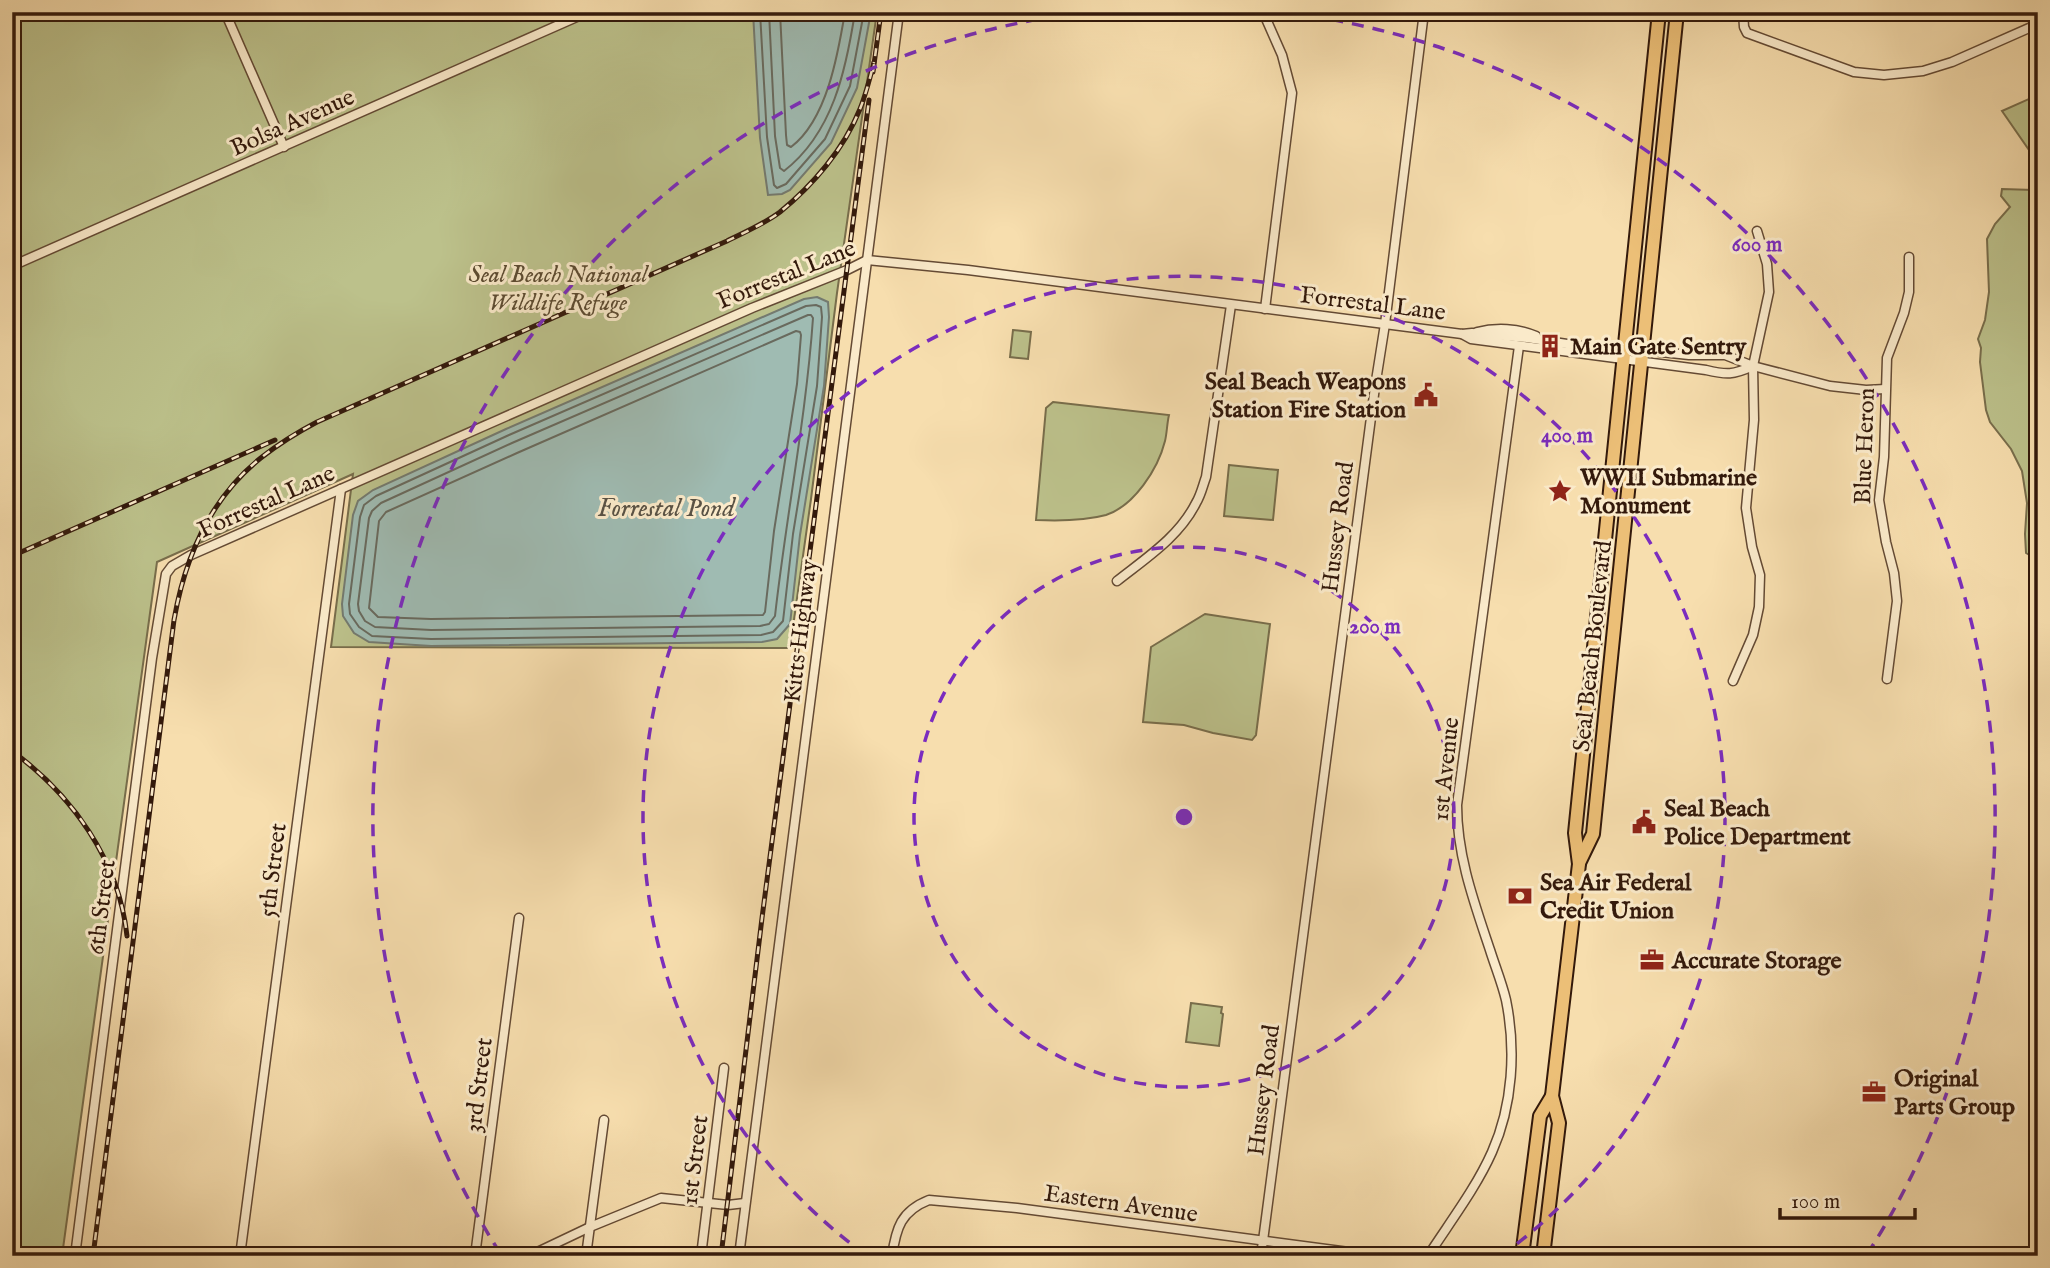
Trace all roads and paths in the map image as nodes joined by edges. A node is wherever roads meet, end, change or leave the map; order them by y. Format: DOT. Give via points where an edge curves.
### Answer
graph roads {
  1 [pos="225,12"];
  2 [pos="588,12"];
  3 [pos="899,12"];
  4 [pos="1263,12"];
  5 [pos="1424,12"];
  6 [pos="1659,12"];
  7 [pos="1676,12"];
  8 [pos="1743,12"];
  9 [pos="2038,24"];
  10 [pos="284,147"];
  11 [pos="1757,231"];
  12 [pos="1909,257"];
  13 [pos="867,260"];
  14 [pos="12,266"];
  15 [pos="1231,305"];
  16 [pos="1265,309"];
  17 [pos="1385,324"];
  18 [pos="1462,334"];
  19 [pos="1519,346"];
  20 [pos="1642,349"];
  21 [pos="1623,354"];
  22 [pos="1641,363"];
  23 [pos="1753,366"];
  24 [pos="1885,389"];
  25 [pos="341,489"];
  26 [pos="172,566"];
  27 [pos="1117,581"];
  28 [pos="1887,679"];
  29 [pos="1733,681"];
  30 [pos="1579,864"];
  31 [pos="519,918"];
  32 [pos="724,1068"];
  33 [pos="1552,1096"];
  34 [pos="604,1120"];
  35 [pos="708,1202"];
  36 [pos="745,1203"];
  37 [pos="590,1227"];
  38 [pos="1264,1242"];
  39 [pos="75,1256"];
  40 [pos="240,1256"];
  41 [pos="475,1256"];
  42 [pos="529,1256"];
  43 [pos="586,1256"];
  44 [pos="701,1256"];
  45 [pos="739,1256"];
  46 [pos="892,1256"];
  47 [pos="1261,1256"];
  48 [pos="1380,1256"];
  49 [pos="1428,1256"];
  50 [pos="1522,1256"];
  51 [pos="1543,1256"];
  1 -- 10 [label="street"];
  2 -- 10 [label="street, Bolsa Avenue"];
  3 -- 13 [label="street, Kitts Highway"];
  4 -- 16 [label="street" via="1292,93"];
  5 -- 17 [label="street, Hussey Road"];
  6 -- 21 [label="main road, Seal Beach Boulevard"];
  7 -- 20 [label="main road, Seal Beach Boulevard"];
  8 -- 9 [label="street" via="1747,33 1854,72 1884,75 1952,62"];
  10 -- 14 [label="street, Bolsa Avenue"];
  11 -- 23 [label="street" via="1769,292"];
  12 -- 24 [label="street, Blue Heron" via="1909,292 1887,358"];
  13 -- 15 [label="street, Forrestal Lane"];
  13 -- 25 [label="street, Forrestal Lane"];
  13 -- 36 [label="street, Kitts Highway"];
  15 -- 16 [label="street, Forrestal Lane"];
  15 -- 27 [label="street" via="1206,477 1197,502 1168,540"];
  16 -- 17 [label="street, Forrestal Lane"];
  17 -- 18 [label="street, Forrestal Lane"];
  17 -- 38 [label="street, Hussey Road"];
  18 -- 19 [label="street, Forrestal Lane"];
  18 -- 21 [label="street, Forrestal Lane" via="1545,340"];
  19 -- 21 [label="street, Forrestal Lane"];
  19 -- 49 [label="street, 1st Avenue" via="1457,817 1462,862 1505,997 1512,1056 1509,1091 1492,1151"];
  20 -- 21 [label="street"];
  20 -- 22 [label="main road, Seal Beach Boulevard"];
  20 -- 23 [label="street" via="1725,355"];
  21 -- 22 [label="street"];
  21 -- 30 [label="main road, Seal Beach Boulevard" via="1575,833"];
  22 -- 23 [label="street" via="1724,374"];
  22 -- 30 [label="main road, Seal Beach Boulevard" via="1593,834"];
  23 -- 24 [label="street" via="1830,386"];
  23 -- 29 [label="street" via="1754,419 1746,508 1760,575 1759,607 1753,635"];
  24 -- 28 [label="street, Blue Heron" via="1878,500 1897,601"];
  25 -- 26 [label="street, Forrestal Lane"];
  25 -- 40 [label="street, 5th Street"];
  26 -- 39 [label="street, 6th Street" via="166,574 152,658"];
  30 -- 33 [label="main road, Seal Beach Boulevard"];
  31 -- 41 [label="street, 3rd Street"];
  32 -- 35 [label="street, 1st Street"];
  33 -- 50 [label="main road, Seal Beach Boulevard" via="1540,1116"];
  33 -- 51 [label="main road, Seal Beach Boulevard" via="1559,1123"];
  34 -- 37 [label="street"];
  35 -- 36 [label="street"];
  35 -- 37 [label="street" via="661,1198"];
  35 -- 44 [label="street, 1st Street"];
  36 -- 45 [label="street, Kitts Highway"];
  37 -- 42 [label="street"];
  37 -- 43 [label="street"];
  38 -- 46 [label="street, Eastern Avenue" via="929,1200 905,1214"];
  38 -- 47 [label="street, Hussey Road"];
  38 -- 48 [label="street, Eastern Avenue"];
}
